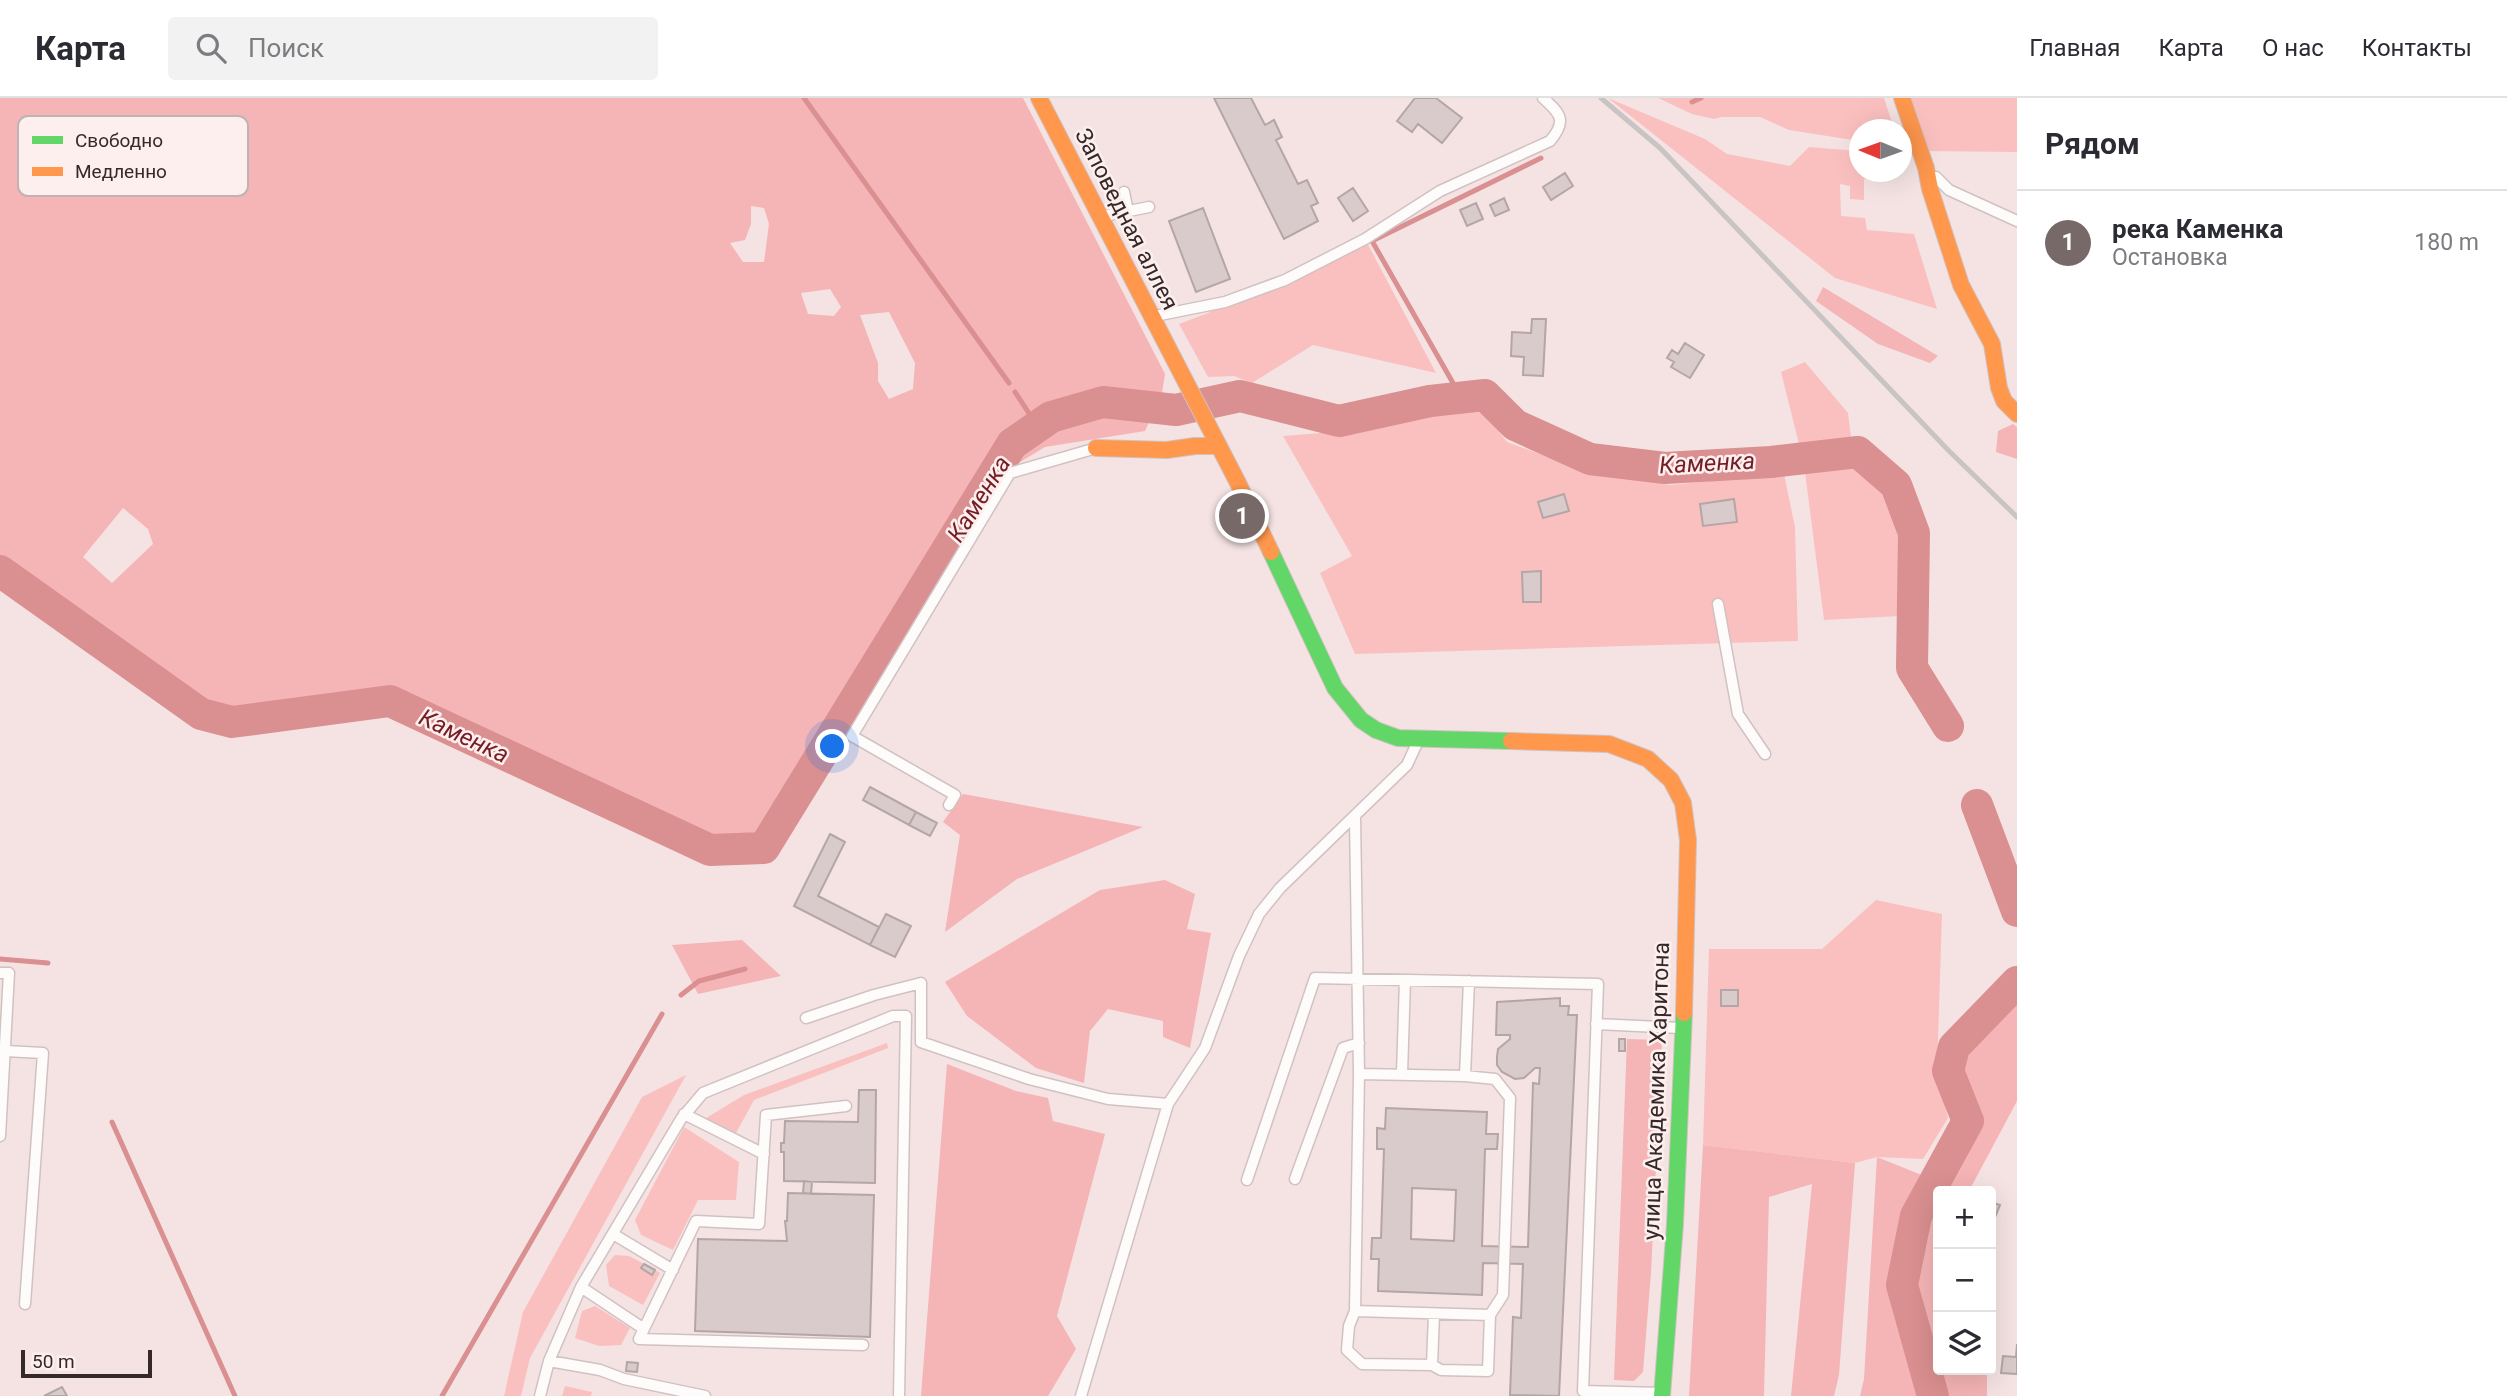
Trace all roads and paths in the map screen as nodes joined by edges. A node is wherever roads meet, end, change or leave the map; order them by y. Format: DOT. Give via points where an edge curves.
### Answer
graph roads {
  1 [pos="1040,98"];
  2 [pos="1543,98"];
  3 [pos="1919,98"];
  4 [pos="1903,104"];
  5 [pos="1926,168"];
  6 [pos="1124,192"];
  7 [pos="1149,207"];
  8 [pos="1128,212"];
  9 [pos="1100,217"];
  10 [pos="2017,221"];
  11 [pos="1152,316"];
  12 [pos="2017,414"];
  13 [pos="1219,446"];
  14 [pos="1096,448"];
  15 [pos="1718,604"];
  16 [pos="1418,740"];
  17 [pos="1765,754"];
  18 [pos="949,805"];
  19 [pos="1355,817"];
  20 [pos="0,973"];
  21 [pos="1357,979"];
  22 [pos="1405,980"];
  23 [pos="1469,981"];
  24 [pos="806,1018"];
  25 [pos="1596,1024"];
  26 [pos="1683,1028"];
  27 [pos="1359,1043"];
  28 [pos="5,1051"];
  29 [pos="1359,1074"];
  30 [pos="1402,1074"];
  31 [pos="1465,1076"];
  32 [pos="1168,1104"];
  33 [pos="846,1106"];
  34 [pos="684,1114"];
  35 [pos="0,1136"];
  36 [pos="764,1154"];
  37 [pos="1295,1179"];
  38 [pos="1247,1180"];
  39 [pos="613,1234"];
  40 [pos="673,1270"];
  41 [pos="580,1287"];
  42 [pos="25,1304"];
  43 [pos="1355,1311"];
  44 [pos="1434,1314"];
  45 [pos="1490,1315"];
  46 [pos="644,1329"];
  47 [pos="863,1345"];
  48 [pos="549,1361"];
  49 [pos="1432,1365"];
  50 [pos="647,1384"];
  51 [pos="1663,1395"];
  52 [pos="540,1396"];
  53 [pos="644,1396"];
  54 [pos="705,1396"];
  55 [pos="899,1396"];
  56 [pos="1081,1396"];
  1 -- 9 [label="street, Заповедная аллея"];
  2 -- 11 [label="lane" via="1561,120 1550,141 1440,191 1365,239 1285,280 1225,302"];
  3 -- 4 [label="lane"];
  4 -- 5 [label="street"];
  5 -- 10 [label="lane" via="1949,190"];
  5 -- 12 [label="street" via="1961,285 1992,344 1999,388"];
  6 -- 8 [label="lane"];
  7 -- 8 [label="lane"];
  8 -- 9 [label="lane"];
  9 -- 11 [label="street, Заповедная аллея"];
  11 -- 13 [label="street, Заповедная аллея"];
  13 -- 14 [label="street"];
  13 -- 16 [label="street" via="1349,709 1379,733"];
  14 -- 18 [label="lane" via="1010,473 852,736 955,795"];
  15 -- 17 [label="lane" via="1738,714"];
  16 -- 19 [label="lane" via="1407,765"];
  16 -- 26 [label="street, улица Академика Харитона" via="1609,744 1649,759 1667,774 1678,789 1687,837"];
  19 -- 21 [label="lane"];
  19 -- 32 [label="lane" via="1259,914 1205,1048"];
  20 -- 28 [label="lane" via="9,973"];
  21 -- 22 [label="lane"];
  21 -- 27 [label="lane"];
  21 -- 38 [label="lane" via="1315,978"];
  22 -- 23 [label="lane"];
  22 -- 30 [label="lane"];
  23 -- 25 [label="lane" via="1598,984"];
  23 -- 31 [label="lane"];
  24 -- 32 [label="lane" via="921,983 920,1042 1029,1079 1108,1099"];
  25 -- 26 [label="lane"];
  25 -- 51 [label="lane" via="1583,1391"];
  26 -- 51 [label="street, улица Академика Харитона"];
  27 -- 29 [label="lane"];
  27 -- 37 [label="lane" via="1343,1048"];
  28 -- 35 [label="lane"];
  28 -- 42 [label="lane" via="43,1053"];
  29 -- 30 [label="lane"];
  29 -- 43 [label="lane"];
  30 -- 31 [label="lane"];
  31 -- 45 [label="lane" via="1495,1079 1510,1098 1503,1295"];
  32 -- 56 [label="lane"];
  33 -- 36 [label="lane" via="766,1115"];
  34 -- 36 [label="lane"];
  34 -- 39 [label="lane"];
  34 -- 55 [label="lane" via="703,1093 720,1085 893,1016 906,1016"];
  36 -- 40 [label="lane" via="759,1224 696,1221"];
  39 -- 40 [label="lane"];
  39 -- 41 [label="lane"];
  40 -- 46 [label="lane"];
  41 -- 46 [label="lane"];
  41 -- 48 [label="lane"];
  43 -- 44 [label="lane"];
  43 -- 49 [label="lane" via="1347,1350 1362,1364"];
  44 -- 45 [label="lane"];
  44 -- 49 [label="lane"];
  45 -- 49 [label="lane" via="1488,1371 1441,1370"];
  46 -- 47 [label="lane" via="639,1339"];
  48 -- 50 [label="lane"];
  48 -- 52 [label="lane"];
  50 -- 53 [label="lane"];
  50 -- 54 [label="lane"];
}
